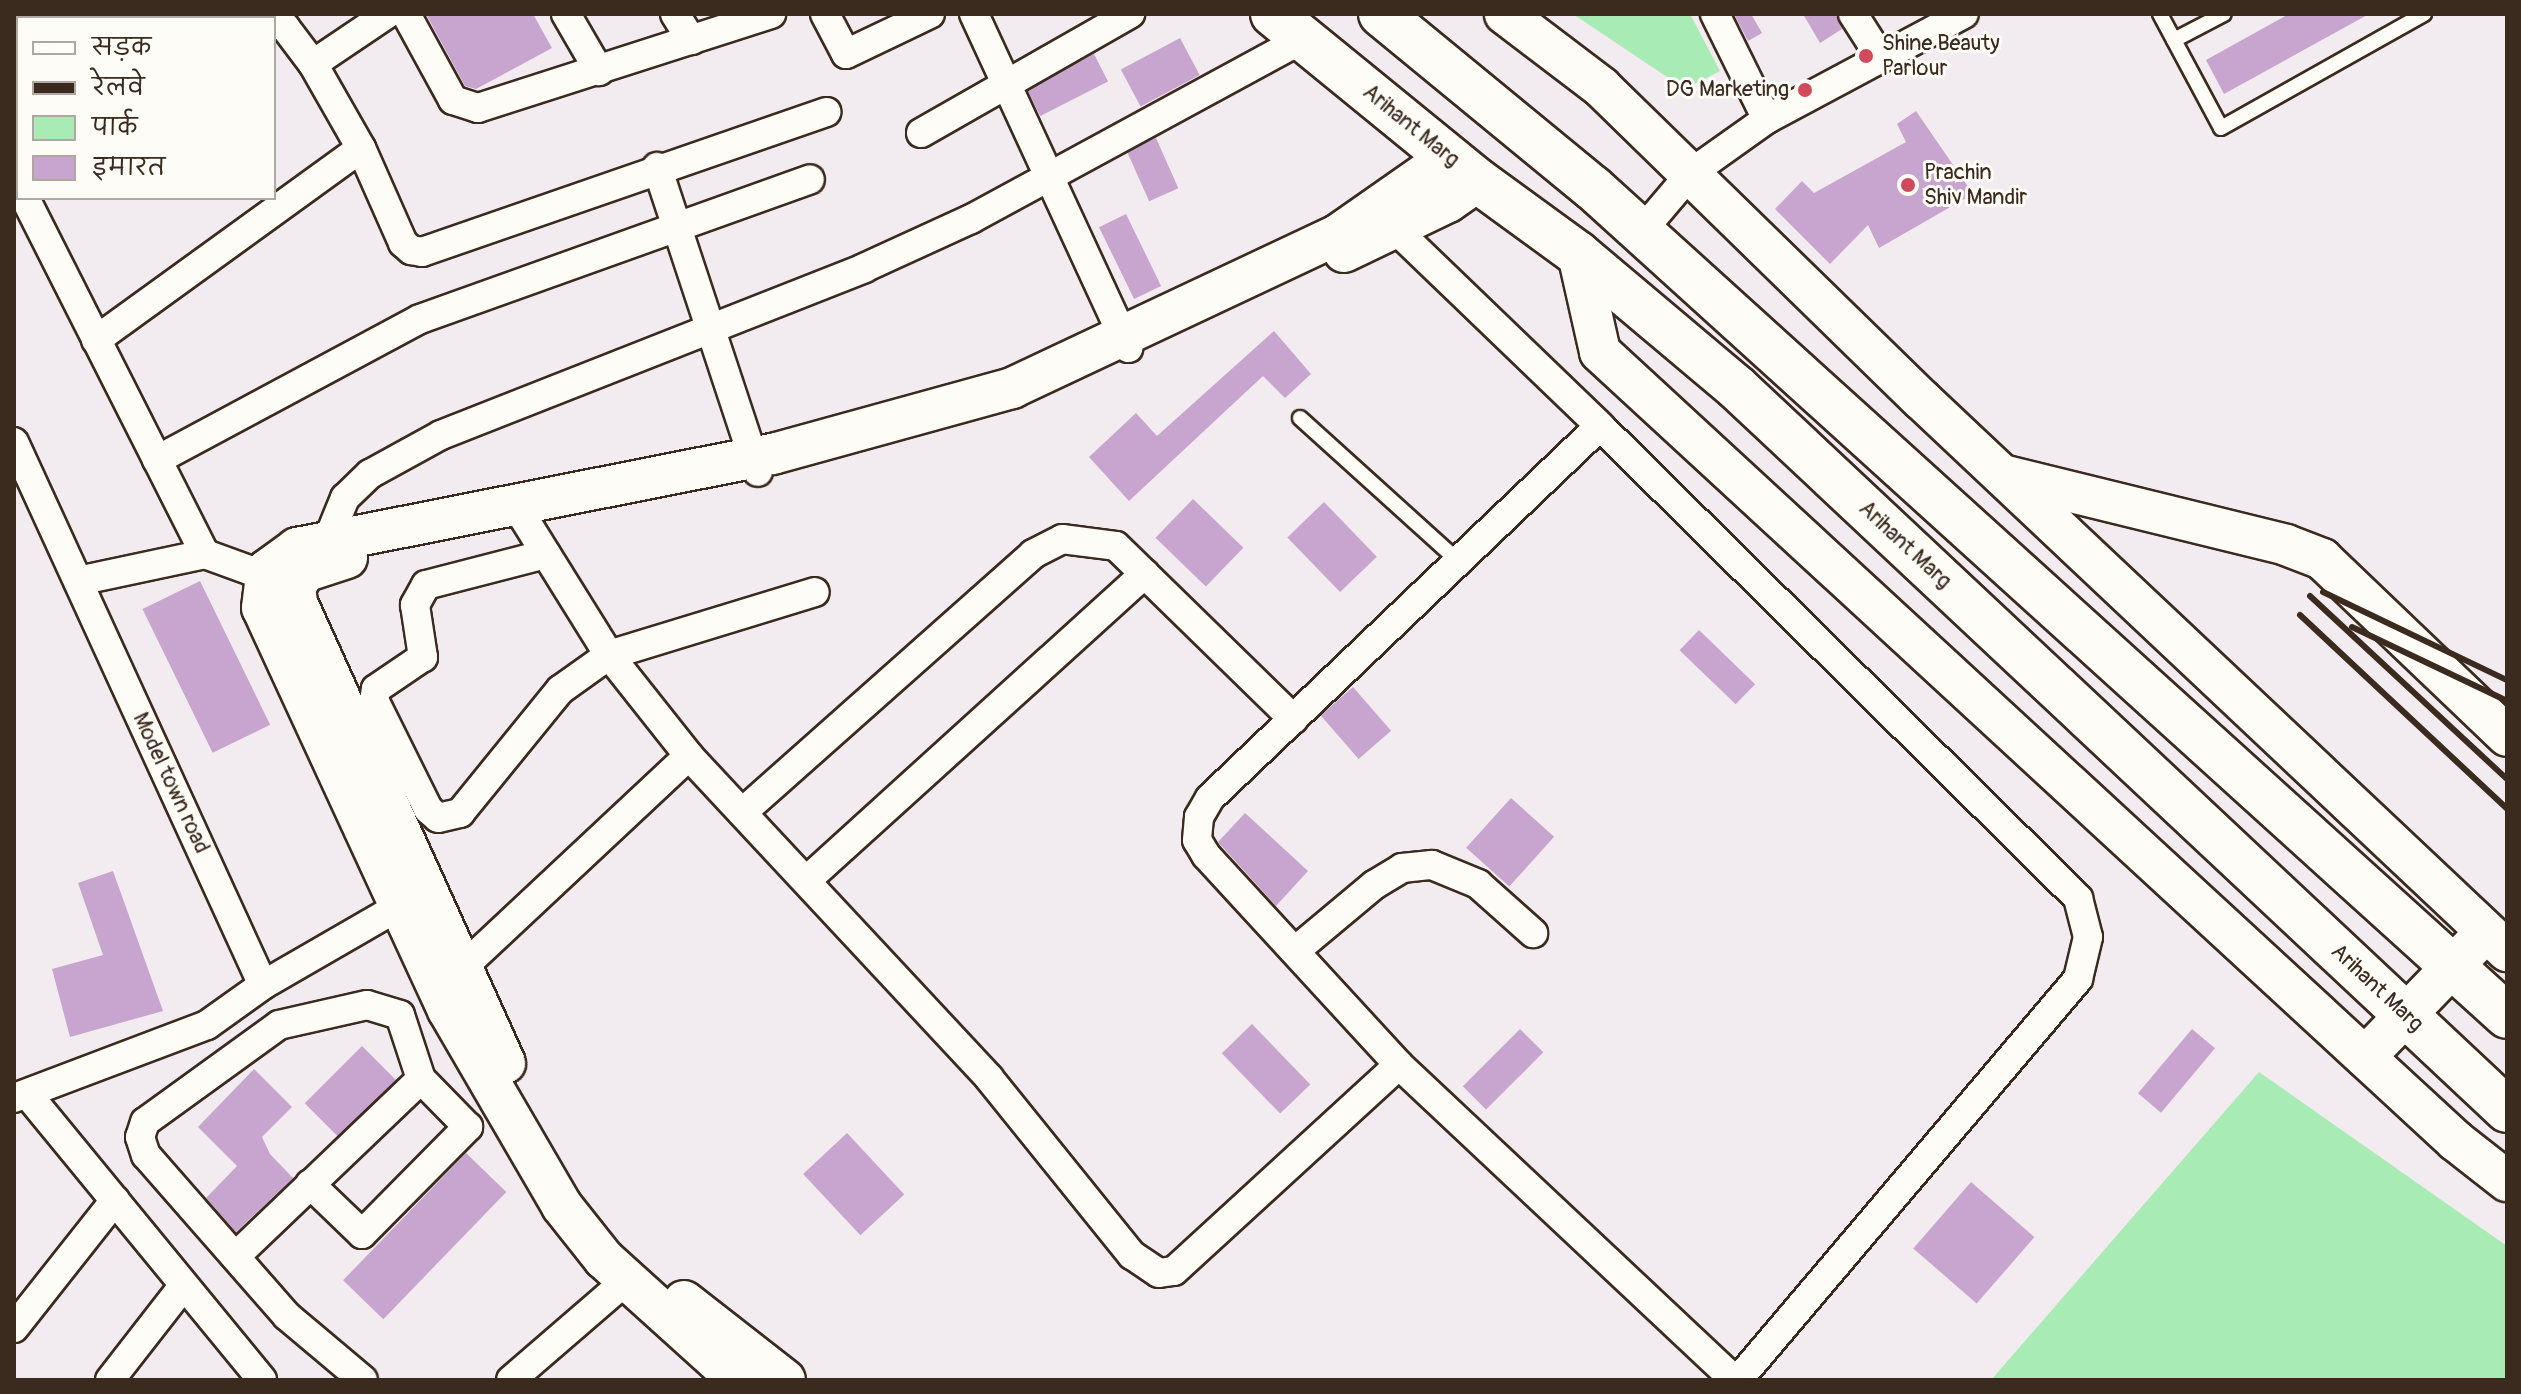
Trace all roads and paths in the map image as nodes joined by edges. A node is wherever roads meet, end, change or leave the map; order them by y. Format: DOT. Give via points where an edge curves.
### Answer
graph roads {
  1 [pos="387,14"];
  2 [pos="406,14"];
  3 [pos="566,14"];
  4 [pos="675,14"];
  5 [pos="771,14"];
  6 [pos="825,14"];
  7 [pos="930,14"];
  8 [pos="974,14"];
  9 [pos="1130,14"];
  10 [pos="1381,14"];
  11 [pos="1505,14"];
  12 [pos="1715,14"];
  13 [pos="1853,14"];
  14 [pos="2160,14"];
  15 [pos="2224,14"];
  16 [pos="2424,14"];
  17 [pos="1959,15"];
  18 [pos="276,24"];
  19 [pos="1289,26"];
  20 [pos="691,40"];
  21 [pos="2174,40"];
  22 [pos="1881,58"];
  23 [pos="313,64"];
  24 [pos="599,71"];
  25 [pos="1007,86"];
  26 [pos="826,112"];
  27 [pos="1767,119"];
  28 [pos="921,133"];
  29 [pos="361,148"];
  30 [pos="657,167"];
  31 [pos="1463,169"];
  32 [pos="1691,173"];
  33 [pos="1047,178"];
  34 [pos="810,179"];
  35 [pos="26,200"];
  36 [pos="677,228"];
  37 [pos="1395,229"];
  38 [pos="1641,232"];
  39 [pos="1578,254"];
  40 [pos="709,326"];
  41 [pos="96,340"];
  42 [pos="1124,342"];
  43 [pos="1300,418"];
  44 [pos="1600,426"];
  45 [pos="14,442"];
  46 [pos="157,460"];
  47 [pos="755,465"];
  48 [pos="2002,475"];
  49 [pos="518,512"];
  50 [pos="327,542"];
  51 [pos="205,554"];
  52 [pos="546,554"];
  53 [pos="1458,561"];
  54 [pos="1145,574"];
  55 [pos="78,581"];
  56 [pos="280,582"];
  57 [pos="815,592"];
  58 [pos="609,655"];
  59 [pos="1293,719"];
  60 [pos="2507,736"];
  61 [pos="689,756"];
  62 [pos="744,811"];
  63 [pos="807,880"];
  64 [pos="414,898"];
  65 [pos="1533,933"];
  66 [pos="2496,941"];
  67 [pos="1295,951"];
  68 [pos="2454,967"];
  69 [pos="461,969"];
  70 [pos="263,985"];
  71 [pos="2406,1016"];
  72 [pos="2507,1016"];
  73 [pos="2365,1057"];
  74 [pos="1399,1065"];
  75 [pos="421,1079"];
  76 [pos="22,1097"];
  77 [pos="2507,1110"];
  78 [pos="2507,1181"];
  79 [pos="310,1184"];
  80 [pos="115,1200"];
  81 [pos="238,1254"];
  82 [pos="627,1280"];
  83 [pos="184,1285"];
  84 [pos="14,1328"];
  85 [pos="245,1373"];
  86 [pos="110,1380"];
  87 [pos="363,1380"];
  88 [pos="511,1380"];
  89 [pos="738,1380"];
  90 [pos="785,1380"];
  91 [pos="1736,1380"];
  1 -- 23 [label="street"];
  2 -- 24 [label="street" via="453,100 465,107 478,108"];
  3 -- 24 [label="street"];
  4 -- 20 [label="street"];
  5 -- 20 [label="street"];
  6 -- 7 [label="street" via="846,54"];
  8 -- 25 [label="street"];
  9 -- 25 [label="street"];
  10 -- 38 [label="main road"];
  11 -- 32 [label="street" via="1601,87"];
  12 -- 27 [label="street"];
  13 -- 22 [label="street"];
  14 -- 21 [label="lane"];
  15 -- 21 [label="lane"];
  16 -- 21 [label="lane" via="2221,128"];
  17 -- 22 [label="street"];
  18 -- 23 [label="street" via="285,27"];
  19 -- 31 [label="main road, Arihant Marg"];
  19 -- 33 [label="street"];
  20 -- 24 [label="street"];
  22 -- 27 [label="street"];
  23 -- 29 [label="street"];
  25 -- 28 [label="street"];
  25 -- 33 [label="street"];
  26 -- 30 [label="street"];
  27 -- 32 [label="street"];
  29 -- 30 [label="street" via="403,243 422,252"];
  29 -- 41 [label="street"];
  30 -- 36 [label="street"];
  31 -- 37 [label="street"];
  31 -- 39 [label="main road, Arihant Marg"];
  31 -- 42 [label="street"];
  32 -- 38 [label="street"];
  32 -- 48 [label="street"];
  33 -- 40 [label="street" via="864,268"];
  33 -- 42 [label="street"];
  34 -- 36 [label="street"];
  35 -- 41 [label="street"];
  36 -- 40 [label="street"];
  36 -- 46 [label="street" via="420,319"];
  37 -- 42 [label="street"];
  37 -- 44 [label="street"];
  38 -- 68 [label="main road"];
  39 -- 71 [label="main road, Arihant Marg" via="1736,387"];
  39 -- 73 [label="street" via="1600,352"];
  40 -- 47 [label="street"];
  40 -- 50 [label="street" via="441,435 370,474 345,498"];
  41 -- 46 [label="street"];
  42 -- 47 [label="street" via="1025,398"];
  43 -- 53 [label="lane"];
  44 -- 53 [label="street"];
  44 -- 91 [label="street" via="2078,898 2088,937 2078,979"];
  45 -- 55 [label="street, Model town road"];
  46 -- 51 [label="street"];
  47 -- 49 [label="street"];
  48 -- 60 [label="street" via="2286,545 2322,559"];
  48 -- 66 [label="street"];
  49 -- 50 [label="street"];
  49 -- 52 [label="street"];
  49 -- 56 [label="street" via="315,565"];
  50 -- 56 [label="street" via="278,558"];
  51 -- 55 [label="street"];
  51 -- 56 [label="street"];
  52 -- 58 [label="street"];
  52 -- 58 [label="street" via="436,580 417,593 423,657 383,682 374,700 428,809 449,820 460,813 560,690"];
  53 -- 59 [label="street"];
  54 -- 59 [label="street"];
  54 -- 62 [label="street" via="1116,546 1090,539 1062,539 1033,554"];
  54 -- 63 [label="street"];
  55 -- 70 [label="street, Model town road"];
  56 -- 64 [label="street" via="303,620"];
  57 -- 58 [label="street"];
  58 -- 61 [label="street"];
  59 -- 67 [label="street" via="1210,798 1199,817 1197,840"];
  61 -- 62 [label="street"];
  61 -- 69 [label="street"];
  62 -- 63 [label="street"];
  63 -- 74 [label="street" via="989,1078 1132,1255 1159,1273 1174,1271"];
  64 -- 69 [label="street"];
  64 -- 70 [label="street"];
  64 -- 82 [label="street" via="448,1010 562,1206"];
  65 -- 67 [label="street" via="1478,884 1432,865 1402,868 1374,885"];
  66 -- 68 [label="street"];
  67 -- 74 [label="street"];
  68 -- 71 [label="street"];
  68 -- 72 [label="main road"];
  69 -- 90 [label="street" via="515,1083 593,1205 640,1264"];
  70 -- 76 [label="street" via="207,1025"];
  71 -- 73 [label="street"];
  71 -- 77 [label="main road, Arihant Marg"];
  73 -- 78 [label="street"];
  74 -- 91 [label="street"];
  75 -- 79 [label="street"];
  75 -- 79 [label="street" via="468,1127 362,1234"];
  75 -- 81 [label="street" via="400,1015 367,1005 279,1025 145,1122 140,1137 146,1155"];
  76 -- 80 [label="street"];
  79 -- 81 [label="street"];
  80 -- 83 [label="street"];
  80 -- 84 [label="street"];
  81 -- 87 [label="street" via="287,1316"];
  82 -- 88 [label="street"];
  82 -- 89 [label="street"];
  83 -- 85 [label="street"];
  83 -- 86 [label="street"];
}
